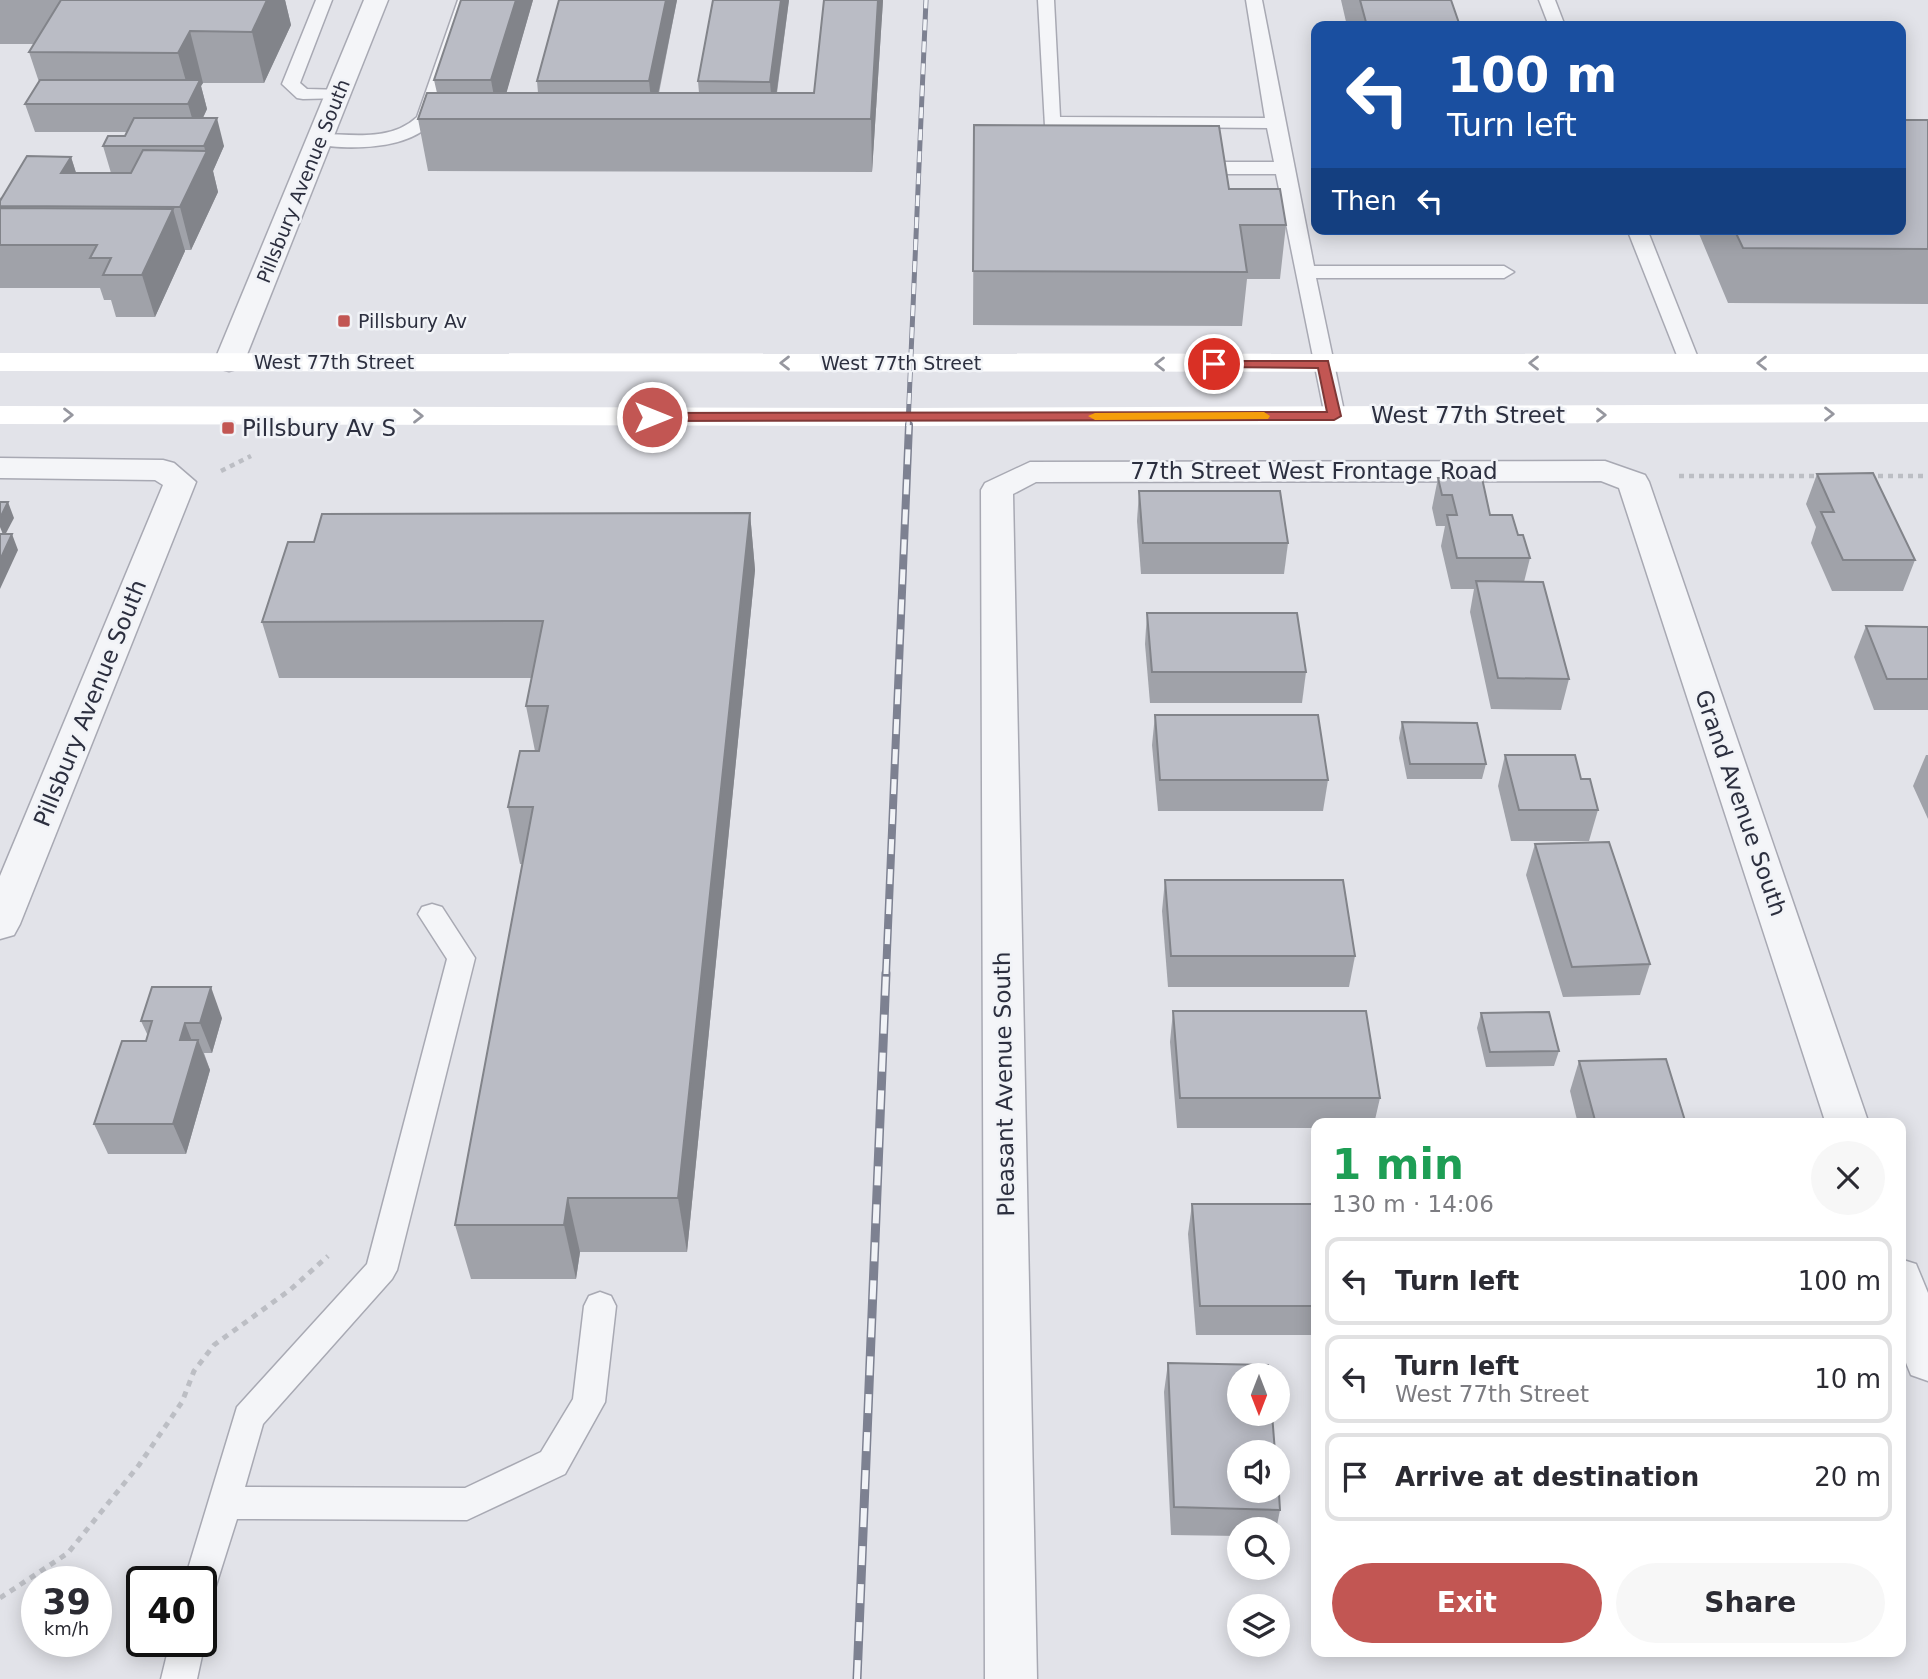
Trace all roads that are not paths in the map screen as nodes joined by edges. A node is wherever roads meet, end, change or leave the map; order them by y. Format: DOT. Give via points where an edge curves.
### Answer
graph roads {
  1 [pos="324,0"];
  2 [pos="376,0"];
  3 [pos="466,0"];
  4 [pos="1045,0"];
  5 [pos="1254,0"];
  6 [pos="1547,0"];
  7 [pos="1555,21"];
  8 [pos="338,94"];
  9 [pos="1275,123"];
  10 [pos="319,139"];
  11 [pos="1177,168"];
  12 [pos="1285,168"];
  13 [pos="1306,223"];
  14 [pos="1639,235"];
  15 [pos="1305,272"];
  16 [pos="1504,272"];
  17 [pos="0,362"];
  18 [pos="229,362"];
  19 [pos="1690,363"];
  20 [pos="1928,363"];
  21 [pos="1324,364"];
  22 [pos="1928,413"];
  23 [pos="0,415"];
  24 [pos="1334,416"];
  25 [pos="0,468"];
  26 [pos="1633,482"];
  27 [pos="998,490"];
  28 [pos="432,914"];
  29 [pos="0,925"];
  30 [pos="1847,1118"];
  31 [pos="1906,1296"];
  32 [pos="600,1306"];
  33 [pos="1928,1360"];
  34 [pos="224,1503"];
  35 [pos="206,1566"];
  36 [pos="184,1657"];
  37 [pos="180,1679"];
  38 [pos="1011,1679"];
  1 -- 8 [label="lane" via="291,84 303,94"];
  2 -- 8 [label="street, Pillsbury Avenue South"];
  3 -- 10 [label="lane" via="425,119 417,129 386,139"];
  4 -- 9 [label="lane" via="1051,122"];
  5 -- 9 [label="lane"];
  6 -- 7 [label="lane"];
  8 -- 10 [label="street, Pillsbury Avenue South"];
  9 -- 12 [label="lane"];
  10 -- 18 [label="street, Pillsbury Avenue South"];
  11 -- 12 [label="lane"];
  12 -- 13 [label="lane"];
  13 -- 15 [label="lane"];
  14 -- 19 [label="lane"];
  15 -- 16 [label="lane"];
  15 -- 21 [label="lane"];
  17 -- 18 [label="street, West 77th Street"];
  21 -- 18 [label="street, West 77th Street, one-way"];
  20 -- 19 [label="street, West 77th Street, one-way"];
  19 -- 21 [label="street, West 77th Street, one-way"];
  21 -- 24 [label="lane"];
  24 -- 22 [label="street, West 77th Street, one-way"];
  23 -- 24 [label="street, West 77th Street, one-way"];
  25 -- 29 [label="street, Pillsbury Avenue South" via="163,470 180,482"];
  26 -- 27 [label="street, 77th Street West Frontage Road" via="1605,471 1030,472"];
  26 -- 30 [label="street, Grand Avenue South"];
  27 -- 38 [label="street, Pleasant Avenue South"];
  28 -- 34 [label="lane" via="461,958 381,1270 248,1417"];
  31 -- 33 [label="street"];
  32 -- 34 [label="lane" via="589,1402 553,1463 467,1504"];
  34 -- 35 [label="lane"];
  36 -- 37 [label="lane"];
}
